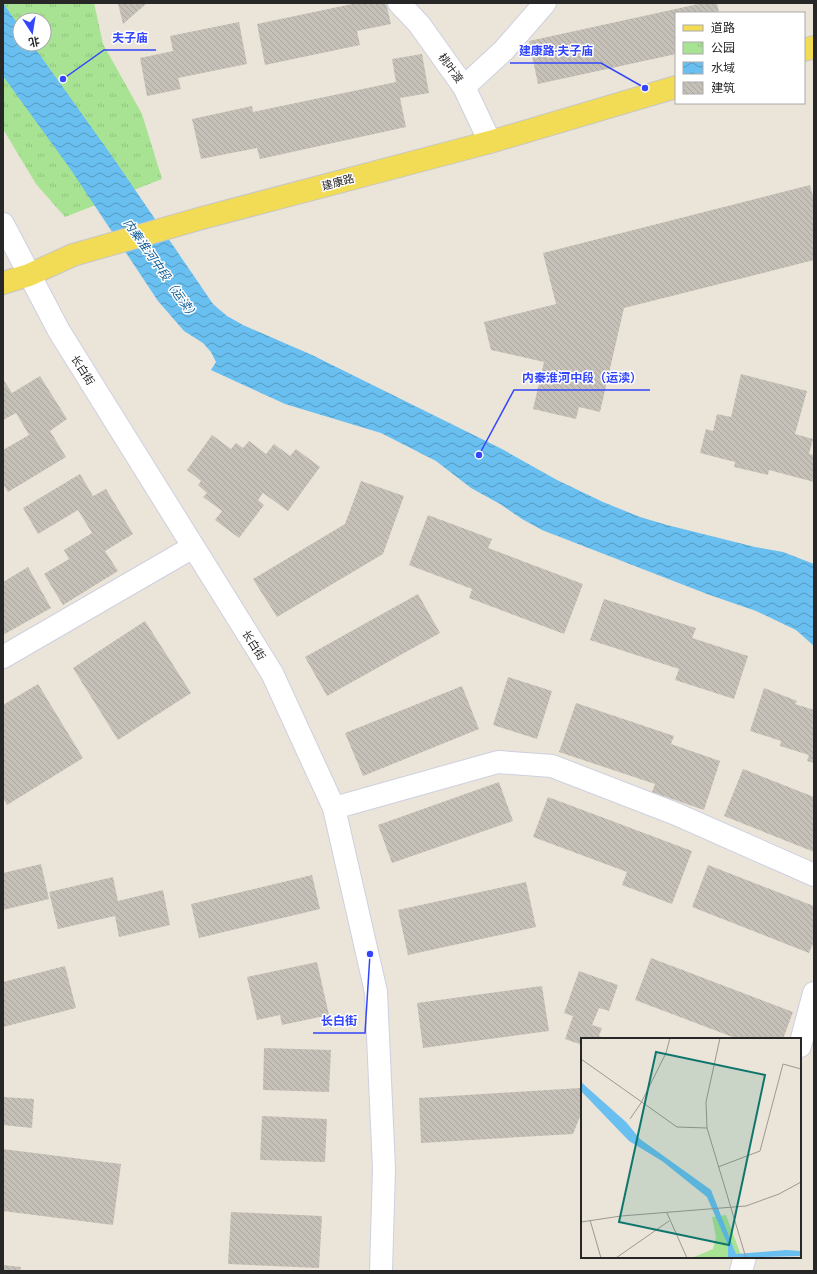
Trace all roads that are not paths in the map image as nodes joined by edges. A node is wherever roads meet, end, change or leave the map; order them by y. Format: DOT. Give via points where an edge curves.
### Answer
graph roads {
  1 [pos="399,3"];
  2 [pos="545,3"];
  3 [pos="464,87"];
  4 [pos="675,87"];
  5 [pos="490,142"];
  6 [pos="3,224"];
  7 [pos="29,275"];
  8 [pos="3,283"];
  9 [pos="193,547"];
  10 [pos="3,657"];
  11 [pos="334,808"];
  12 [pos="814,875"];
  13 [pos="814,993"];
  14 [pos="801,1042"];
  15 [pos="745,1258"];
  16 [pos="381,1271"];
  17 [pos="741,1271"];
  1 -- 3 [label="street, 桃叶渡" via="419,24"];
  2 -- 3 [label="street" via="504,50"];
  3 -- 5 [label="street, 桃叶渡"];
  4 -- 5 [label="main road, 建康路"];
  5 -- 7 [label="main road, 建康路" via="73,255"];
  6 -- 7 [label="street, 长白街"];
  7 -- 8 [label="main road, 建康路"];
  7 -- 9 [label="street, 长白街" via="59,332"];
  9 -- 10 [label="street"];
  9 -- 11 [label="street, 长白街" via="272,673"];
  11 -- 12 [label="street" via="498,762 552,766 676,814"];
  11 -- 16 [label="street, 长白街" via="376,992 384,1169"];
  13 -- 14 [label="street"];
  15 -- 17 [label="street"];
}
